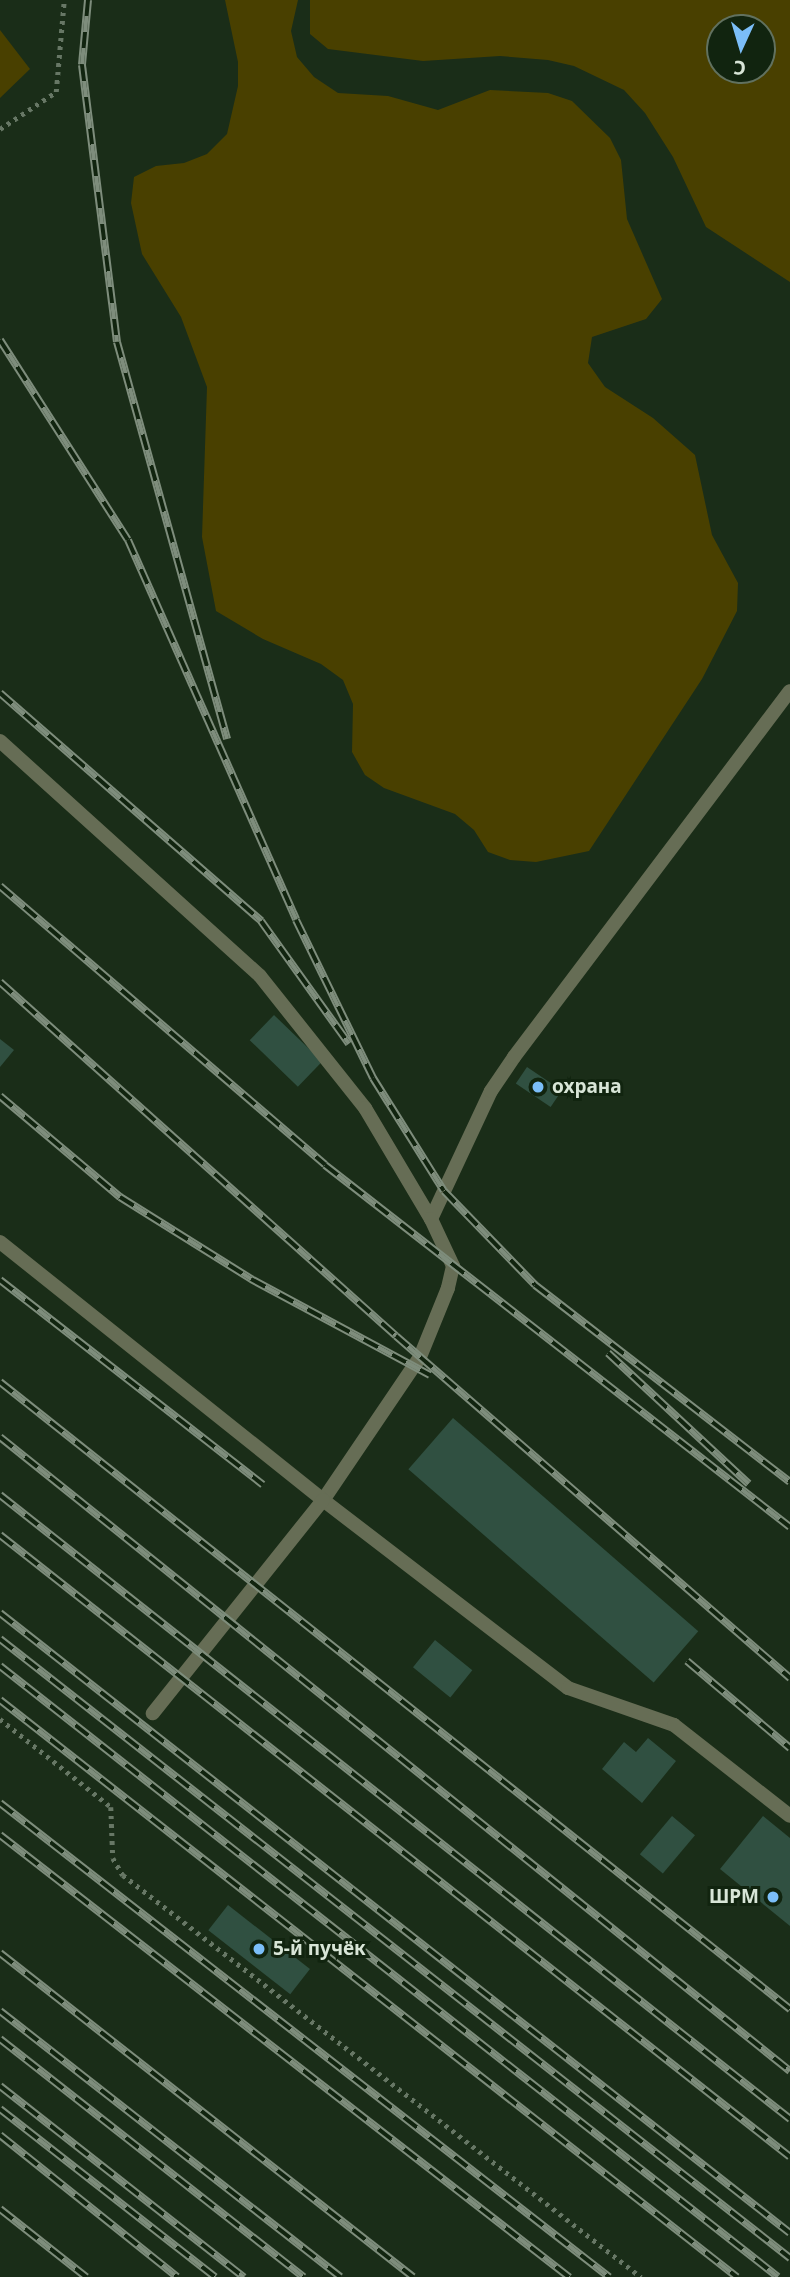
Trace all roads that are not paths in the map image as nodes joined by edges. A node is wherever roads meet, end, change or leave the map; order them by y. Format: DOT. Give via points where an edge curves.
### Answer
graph roads {
  1 [pos="790,691"];
  2 [pos="0,741"];
  3 [pos="431,1219"];
  4 [pos="0,1242"];
  5 [pos="323,1500"];
  6 [pos="153,1713"];
  7 [pos="790,1816"];
  1 -- 3 [label="lane" via="514,1057 491,1091"];
  2 -- 3 [label="lane" via="260,976 365,1108"];
  3 -- 5 [label="lane" via="453,1266 448,1288 420,1357"];
  4 -- 5 [label="lane"];
  5 -- 6 [label="lane"];
  5 -- 7 [label="lane" via="568,1688 674,1725"];
}
